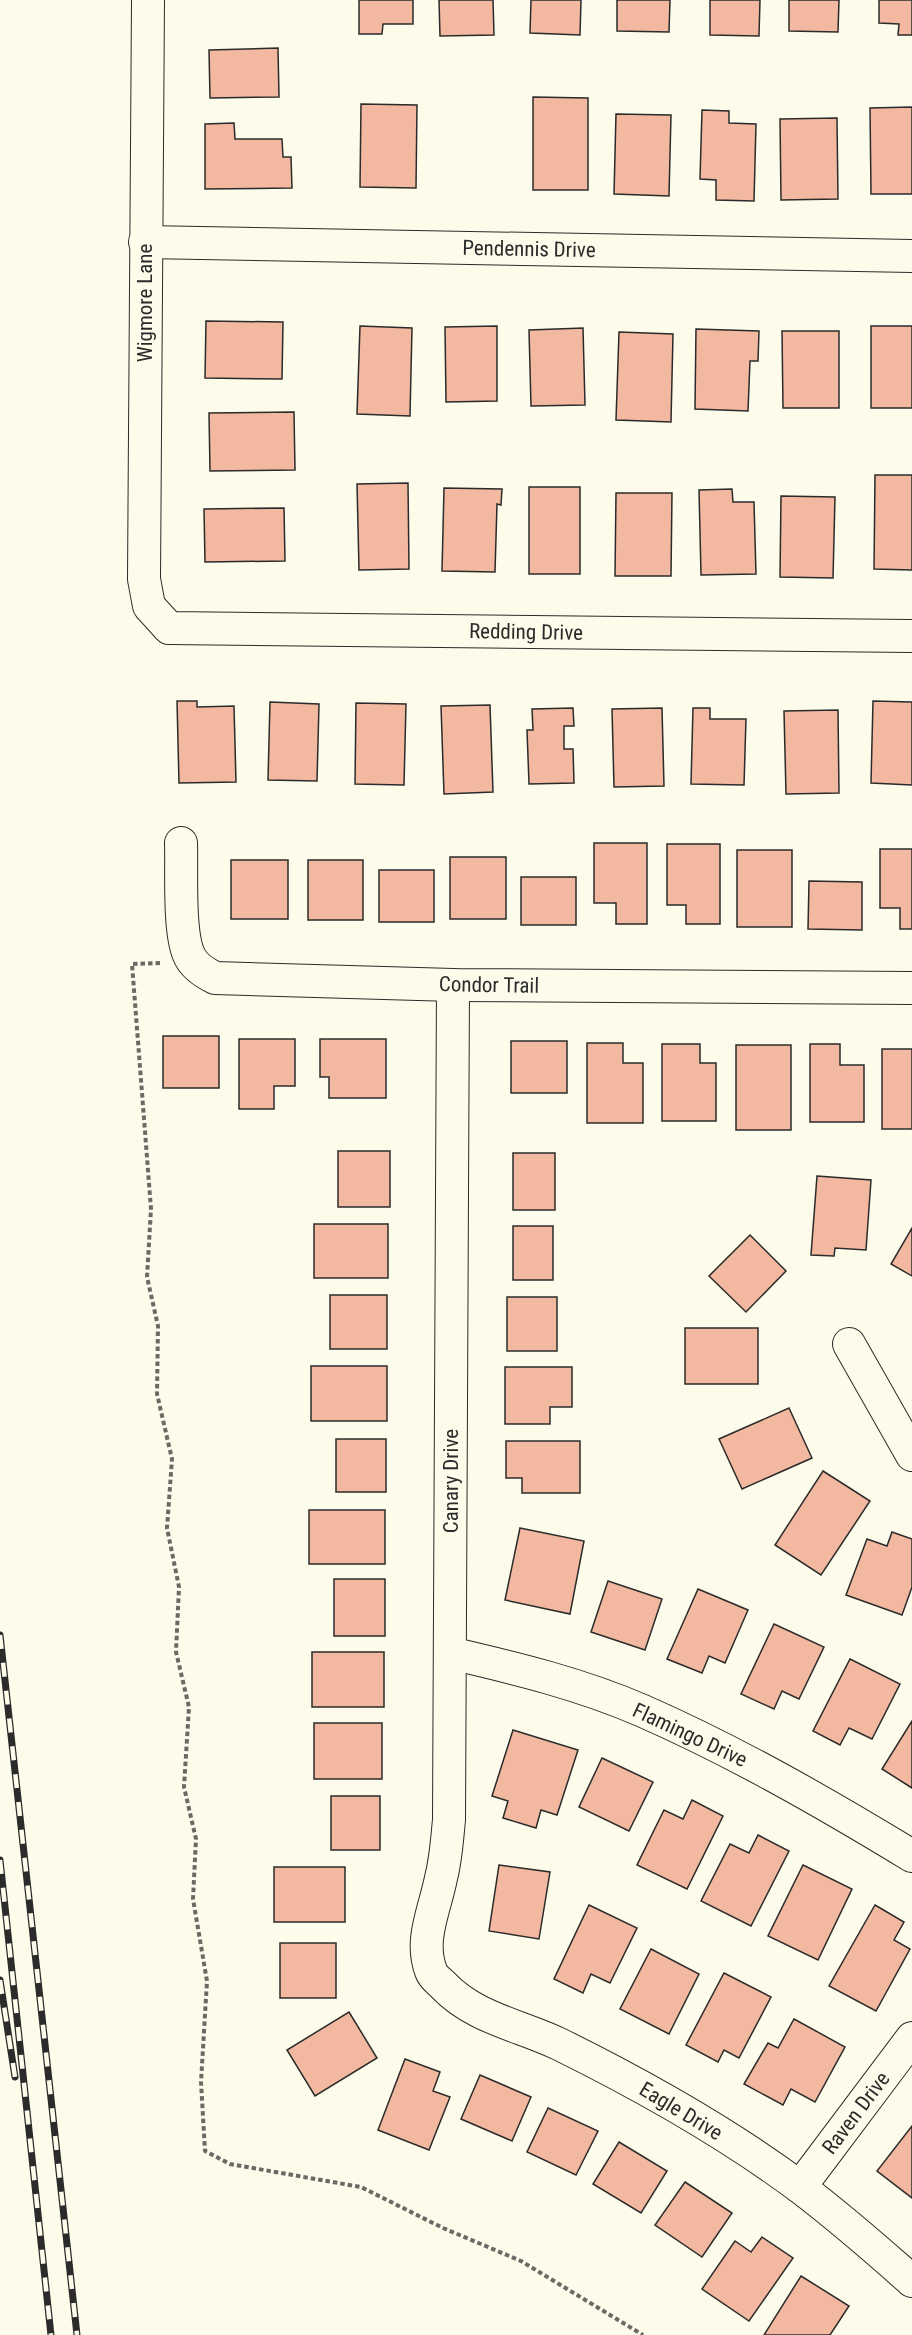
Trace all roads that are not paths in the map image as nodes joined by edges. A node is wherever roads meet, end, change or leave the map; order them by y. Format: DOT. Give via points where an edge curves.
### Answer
graph roads {
  1 [pos="148,0"];
  2 [pos="145,242"];
  3 [pos="912,256"];
  4 [pos="150,606"];
  5 [pos="912,636"];
  6 [pos="181,843"];
  7 [pos="453,985"];
  8 [pos="912,988"];
  9 [pos="849,1344"];
  10 [pos="912,1455"];
  11 [pos="450,1653"];
  12 [pos="912,1856"];
  13 [pos="432,1974"];
  14 [pos="912,2038"];
  15 [pos="800,2187"];
  16 [pos="912,2281"];
  1 -- 2 [label="street, Wigmore Lane"];
  2 -- 3 [label="street, Pendennis Drive"];
  2 -- 4 [label="street, Wigmore Lane" via="144,579"];
  4 -- 5 [label="street, Redding Drive" via="169,628"];
  6 -- 7 [label="street, Condor Trail" via="184,935 189,957 208,975 230,980"];
  7 -- 8 [label="street, Condor Trail"];
  7 -- 11 [label="street, Canary Drive"];
  9 -- 10 [label="street"];
  11 -- 12 [label="street, Flamingo Drive" via="567,1683 641,1710 791,1785"];
  11 -- 13 [label="street, Canary Drive" via="449,1820 426,1947"];
  13 -- 15 [label="street, Eagle Drive" via="457,2000 618,2074 679,2108"];
  14 -- 15 [label="street, Raven Drive"];
  15 -- 16 [label="street, Eagle Drive"];
}
